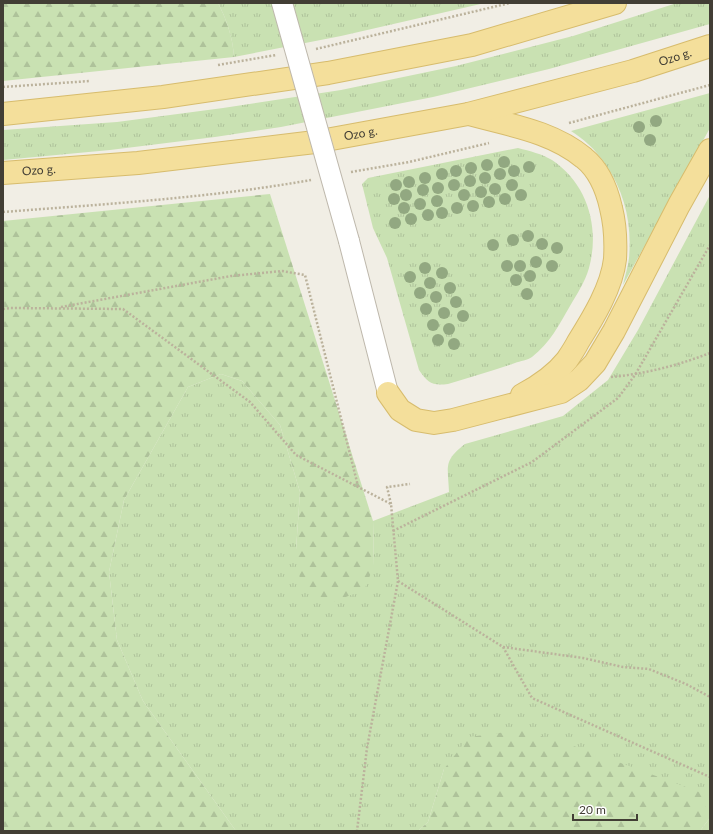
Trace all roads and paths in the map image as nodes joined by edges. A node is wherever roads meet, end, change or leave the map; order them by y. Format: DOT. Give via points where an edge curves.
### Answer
graph roads {
  1 [pos="282,3"];
  2 [pos="510,3"];
  3 [pos="615,3"];
  4 [pos="710,46"];
  5 [pos="314,49"];
  6 [pos="278,55"];
  7 [pos="211,66"];
  8 [pos="96,81"];
  9 [pos="710,85"];
  10 [pos="3,87"];
  11 [pos="3,114"];
  12 [pos="468,114"];
  13 [pos="536,132"];
  14 [pos="491,142"];
  15 [pos="710,150"];
  16 [pos="3,173"];
  17 [pos="347,173"];
  18 [pos="316,179"];
  19 [pos="3,212"];
  20 [pos="55,308"];
  21 [pos="3,309"];
  22 [pos="710,354"];
  23 [pos="579,380"];
  24 [pos="388,393"];
  25 [pos="504,406"];
  26 [pos="410,484"];
  27 [pos="358,487"];
  28 [pos="391,504"];
  29 [pos="398,581"];
  30 [pos="503,646"];
  31 [pos="710,697"];
  32 [pos="710,777"];
  33 [pos="357,831"];
  1 -- 24 [label="street, bridge" via="349,241"];
  2 -- 5 [label="path"];
  3 -- 11 [label="main road" via="472,45 328,73 163,97"];
  4 -- 12 [label="main road, Ozo g." via="633,71"];
  6 -- 7 [label="path"];
  8 -- 10 [label="path"];
  9 -- 13 [label="path"];
  12 -- 13 [label="main road"];
  12 -- 16 [label="main road, Ozo g." via="315,142 138,163"];
  13 -- 25 [label="main road" via="564,143 585,159 599,176 608,194 613,216 615,260 609,283 592,320 567,360 542,384"];
  14 -- 17 [label="path" via="409,162"];
  15 -- 23 [label="main road" via="614,331 595,363"];
  18 -- 19 [label="path" via="207,195"];
  20 -- 21 [label="path"];
  20 -- 27 [label="path" via="123,309 250,402 296,455"];
  20 -- 27 [label="path" via="230,276 282,271 305,275"];
  22 -- 23 [label="path" via="635,375"];
  23 -- 25 [label="main road" via="561,392"];
  24 -- 25 [label="main road" via="400,410 416,420 453,420"];
  26 -- 28 [label="path" via="387,487"];
  27 -- 28 [label="path"];
  28 -- 29 [label="path"];
  29 -- 30 [label="path"];
  29 -- 33 [label="path" via="367,748"];
  30 -- 31 [label="path" via="623,667 649,669"];
  30 -- 32 [label="path" via="532,698"];
}
